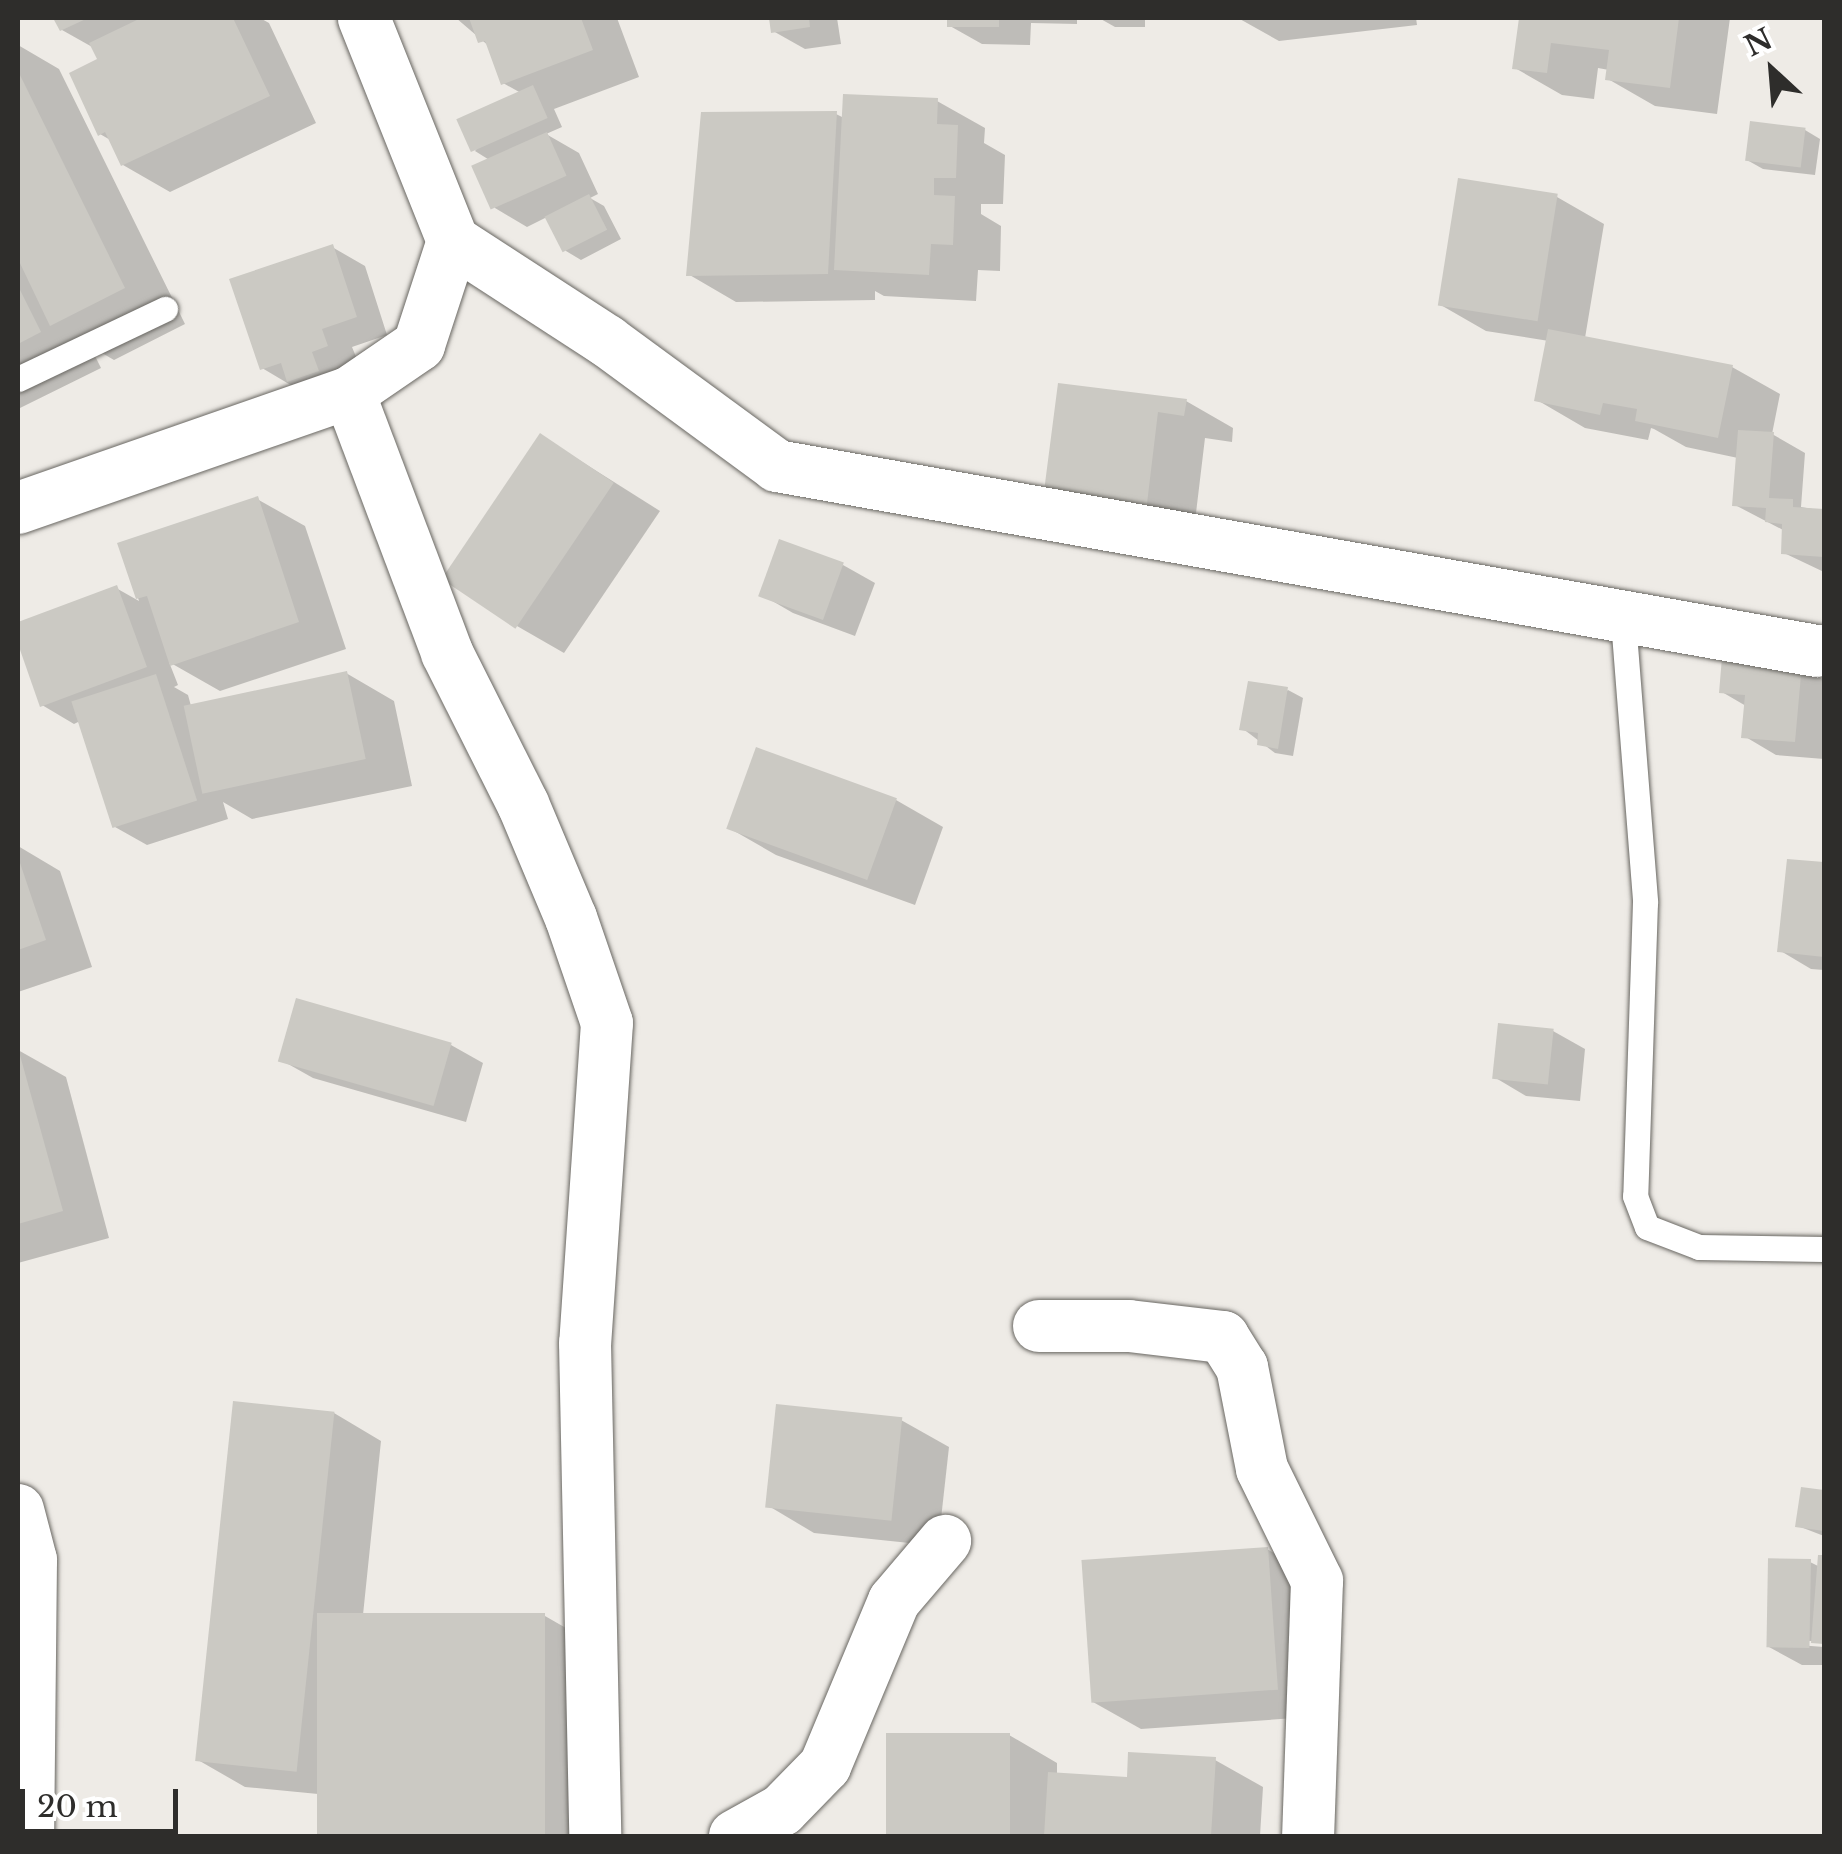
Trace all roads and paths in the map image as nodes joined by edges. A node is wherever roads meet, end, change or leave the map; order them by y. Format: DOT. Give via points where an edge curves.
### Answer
graph roads {
  1 [pos="364,18"];
  2 [pos="452,241"];
  3 [pos="165,309"];
  4 [pos="18,379"];
  5 [pos="349,393"];
  6 [pos="18,508"];
  7 [pos="1623,620"];
  8 [pos="1816,652"];
  9 [pos="1824,1248"];
  10 [pos="1039,1326"];
  11 [pos="18,1510"];
  12 [pos="945,1541"];
  13 [pos="609,1835"];
  14 [pos="28,1836"];
  15 [pos="735,1836"];
  16 [pos="1308,1836"];
  1 -- 2 [label="street"];
  2 -- 5 [label="street" via="420,344"];
  2 -- 7 [label="street" via="607,341 777,466"];
  3 -- 4 [label="lane"];
  5 -- 6 [label="street"];
  5 -- 13 [label="street" via="446,653 524,804 606,1022 585,1343"];
  7 -- 8 [label="street"];
  7 -- 9 [label="lane" via="1646,902 1635,1196 1647,1226 1700,1247"];
  10 -- 16 [label="street" via="1129,1326 1223,1337 1242,1366 1262,1469 1317,1581"];
  11 -- 14 [label="street" via="31,1560"];
  12 -- 15 [label="street" via="894,1602 825,1766 782,1810"];
}
